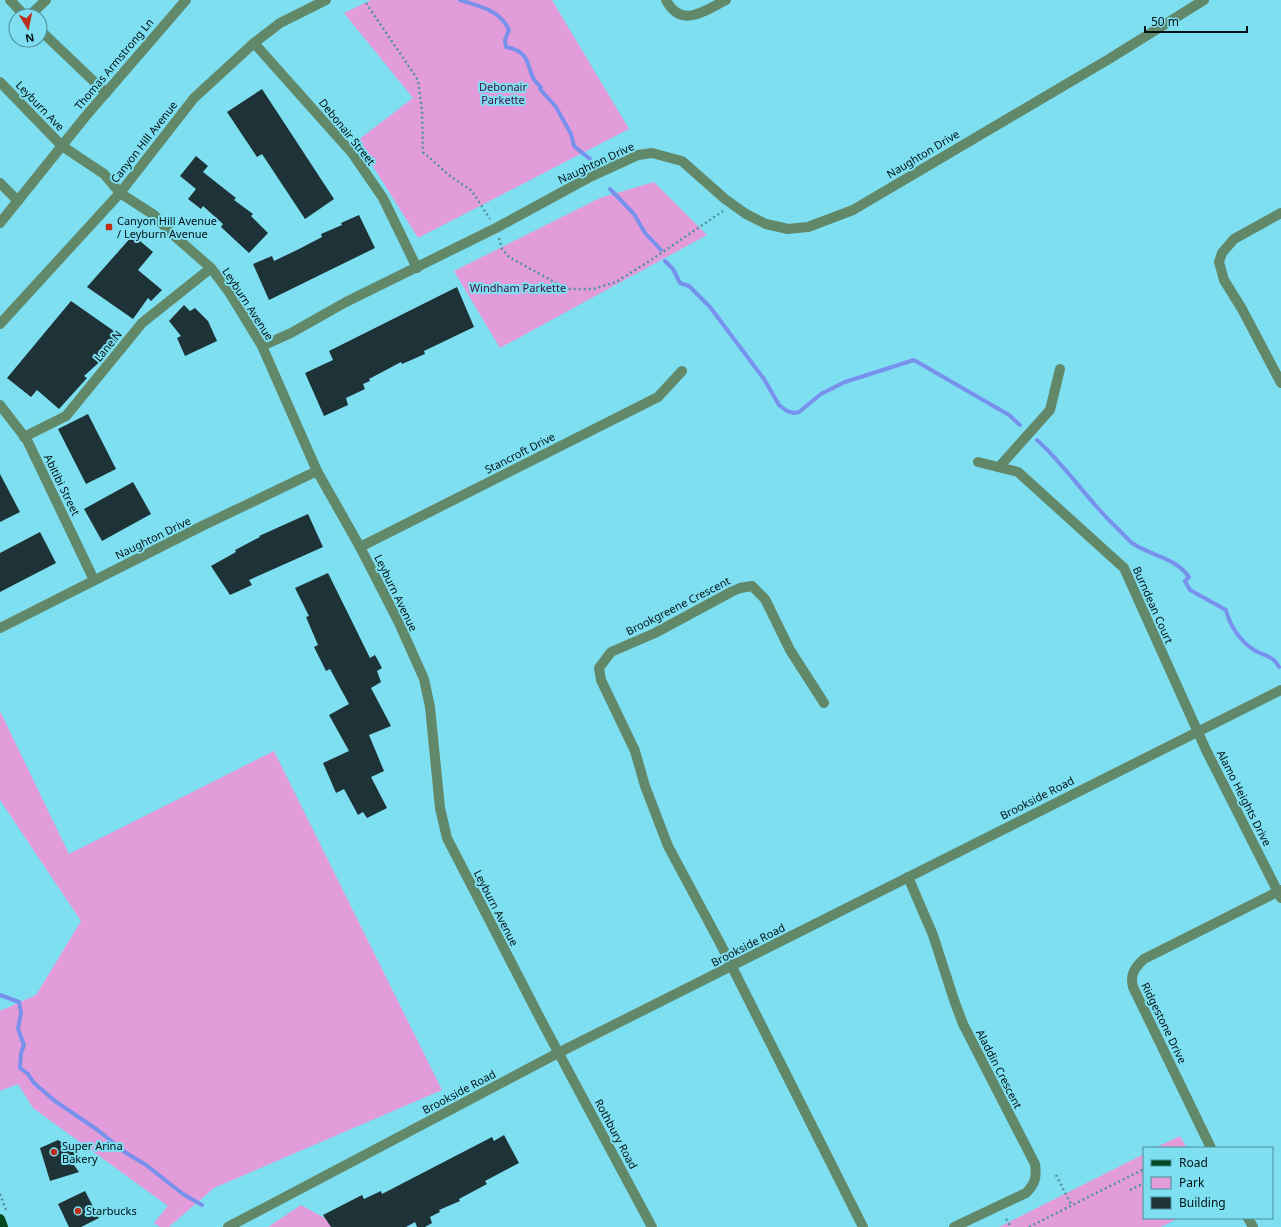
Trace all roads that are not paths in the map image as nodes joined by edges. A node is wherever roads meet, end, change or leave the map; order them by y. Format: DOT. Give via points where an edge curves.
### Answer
graph roads {
  1 [pos="10,0"];
  2 [pos="46,0"];
  3 [pos="186,0"];
  4 [pos="326,0"];
  5 [pos="666,0"];
  6 [pos="726,0"];
  7 [pos="1204,0"];
  8 [pos="18,8"];
  9 [pos="38,8"];
  10 [pos="48,38"];
  11 [pos="254,42"];
  12 [pos="0,82"];
  13 [pos="106,93"];
  14 [pos="62,146"];
  15 [pos="0,183"];
  16 [pos="120,192"];
  17 [pos="18,201"];
  18 [pos="1281,213"];
  19 [pos="0,223"];
  20 [pos="211,268"];
  21 [pos="417,268"];
  22 [pos="0,324"];
  23 [pos="262,346"];
  24 [pos="1060,369"];
  25 [pos="682,371"];
  26 [pos="1281,383"];
  27 [pos="0,406"];
  28 [pos="24,437"];
  29 [pos="978,462"];
  30 [pos="999,467"];
  31 [pos="317,471"];
  32 [pos="360,547"];
  33 [pos="94,580"];
  34 [pos="0,628"];
  35 [pos="1281,690"];
  36 [pos="824,703"];
  37 [pos="1197,731"];
  38 [pos="908,877"];
  39 [pos="1280,893"];
  40 [pos="732,966"];
  41 [pos="558,1053"];
  42 [pos="1211,1147"];
  43 [pos="0,1219"];
  44 [pos="3,1227"];
  45 [pos="228,1227"];
  46 [pos="652,1227"];
  47 [pos="863,1227"];
  48 [pos="954,1227"];
  1 -- 8 [label="street"];
  2 -- 9 [label="street"];
  3 -- 13 [label="street, Thomas Armstrong Ln"];
  4 -- 11 [label="street, Canyon Hill Avenue" via="280,23"];
  5 -- 6 [label="street" via="673,12 684,16 696,14"];
  7 -- 21 [label="street, Naughton Drive" via="1109,59 831,220 808,227 788,229 766,224 732,204 682,161 652,153 638,155 588,178"];
  10 -- 13 [label="street"];
  11 -- 16 [label="street, Canyon Hill Avenue" via="194,98"];
  11 -- 21 [label="street, Debonair Street" via="352,153 383,198"];
  12 -- 14 [label="street, Leyburn Ave"];
  13 -- 14 [label="street, Thomas Armstrong Ln"];
  14 -- 16 [label="street, Leyburn Ave" via="104,174"];
  14 -- 17 [label="street, Thomas Armstrong Ln"];
  15 -- 17 [label="street"];
  16 -- 20 [label="street, Leyburn Avenue" via="154,215"];
  16 -- 22 [label="street, Canyon Hill Avenue"];
  17 -- 19 [label="street, Thomas Armstrong Ln"];
  18 -- 26 [label="street" via="1234,239 1222,253 1219,262 1224,280"];
  20 -- 23 [label="street, Leyburn Avenue"];
  20 -- 28 [label="street, Lane N" via="142,324 66,416"];
  21 -- 23 [label="street, Naughton Drive"];
  23 -- 31 [label="street, Leyburn Avenue"];
  24 -- 30 [label="street" via="1050,410"];
  25 -- 32 [label="street, Stancroft Drive" via="658,397"];
  27 -- 28 [label="street, Abitibi Street"];
  28 -- 33 [label="street, Abitibi Street"];
  29 -- 30 [label="street, Burndean Court"];
  30 -- 37 [label="street, Burndean Court" via="1018,472 1124,568"];
  31 -- 32 [label="street, Leyburn Avenue"];
  31 -- 33 [label="street, Naughton Drive"];
  32 -- 41 [label="street, Leyburn Avenue" via="424,679 430,707 440,808 447,838"];
  33 -- 34 [label="street, Naughton Drive" via="58,601"];
  35 -- 37 [label="street, Brookside Road"];
  36 -- 40 [label="street, Brookgreene Crescent" via="790,650 764,599 752,586 730,592 655,633 611,652 599,668 601,680 635,751 644,786 668,846"];
  37 -- 38 [label="street, Brookside Road"];
  37 -- 39 [label="street, Alamo Heights Drive"];
  38 -- 40 [label="street, Brookside Road"];
  38 -- 48 [label="street, Aladdin Crescent" via="933,935 963,1024 1036,1168 1034,1185 1026,1193"];
  39 -- 42 [label="street, Ridgestone Drive" via="1144,959 1137,965 1131,979"];
  40 -- 41 [label="street, Brookside Road"];
  40 -- 47 [label="street"];
  41 -- 45 [label="street, Brookside Road"];
  41 -- 46 [label="street, Rothbury Road"];
  43 -- 44 [label="main road"];
}
